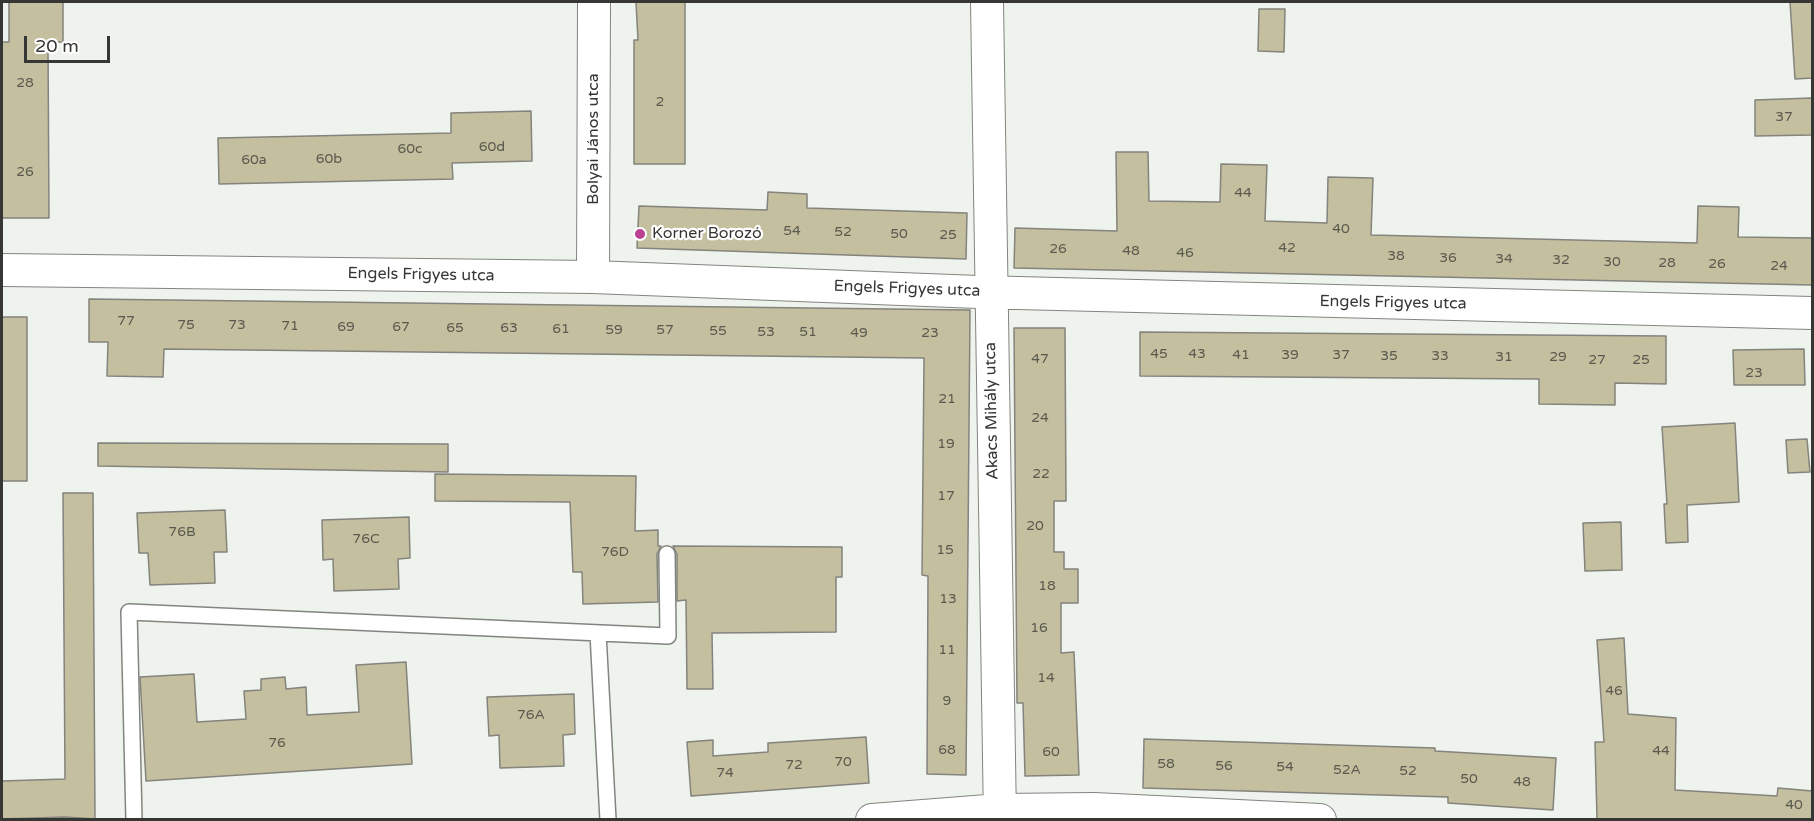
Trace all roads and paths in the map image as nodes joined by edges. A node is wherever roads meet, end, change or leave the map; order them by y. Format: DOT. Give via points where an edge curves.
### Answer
graph roads {
  1 [pos="594,2"];
  2 [pos="987,2"];
  3 [pos="2,270"];
  4 [pos="593,277"];
  5 [pos="990,293"];
  6 [pos="1812,313"];
  7 [pos="668,554"];
  8 [pos="598,633"];
  9 [pos="1000,815"];
  10 [pos="134,819"];
  11 [pos="608,819"];
  12 [pos="872,819"];
  13 [pos="1320,819"];
  1 -- 4 [label="street, Bolyai János utca"];
  2 -- 5 [label="street, Akacs Mihály utca"];
  3 -- 4 [label="street, Engels Frigyes utca"];
  4 -- 5 [label="street, Engels Frigyes utca"];
  5 -- 6 [label="street, Engels Frigyes utca"];
  5 -- 9 [label="street, Akacs Mihály utca"];
  7 -- 8 [label="lane" via="668,636"];
  8 -- 10 [label="lane" via="129,612"];
  8 -- 11 [label="lane"];
  9 -- 12 [label="street"];
  9 -- 13 [label="street" via="1094,809"];
}
